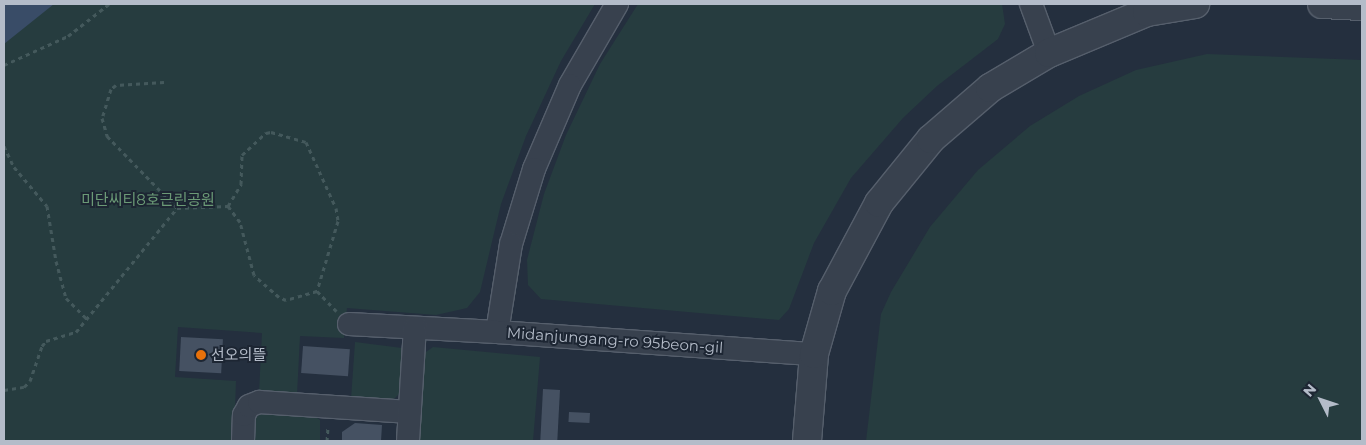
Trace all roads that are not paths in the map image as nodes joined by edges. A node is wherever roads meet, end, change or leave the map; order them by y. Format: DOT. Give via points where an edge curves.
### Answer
graph roads {
  1 [pos="617,4"];
  2 [pos="1031,4"];
  3 [pos="1195,4"];
  4 [pos="1322,4"];
  5 [pos="1362,6"];
  6 [pos="1049,53"];
  7 [pos="349,324"];
  8 [pos="415,328"];
  9 [pos="497,332"];
  10 [pos="814,354"];
  11 [pos="410,412"];
  12 [pos="243,441"];
  13 [pos="408,441"];
  14 [pos="807,441"];
  1 -- 9 [label="street, Midanjungang-ro 95beon-gil" via="570,84 534,169 512,244"];
  2 -- 6 [label="street"];
  3 -- 6 [label="street" via="1147,12"];
  4 -- 5 [label="street"];
  6 -- 10 [label="street" via="990,88 931,139 879,203 832,291"];
  7 -- 8 [label="street"];
  8 -- 9 [label="street"];
  8 -- 11 [label="street"];
  9 -- 10 [label="street, Midanjungang-ro 95beon-gil"];
  10 -- 14 [label="street"];
  11 -- 12 [label="street" via="259,402 249,406 244,415"];
  11 -- 13 [label="street"];
}
